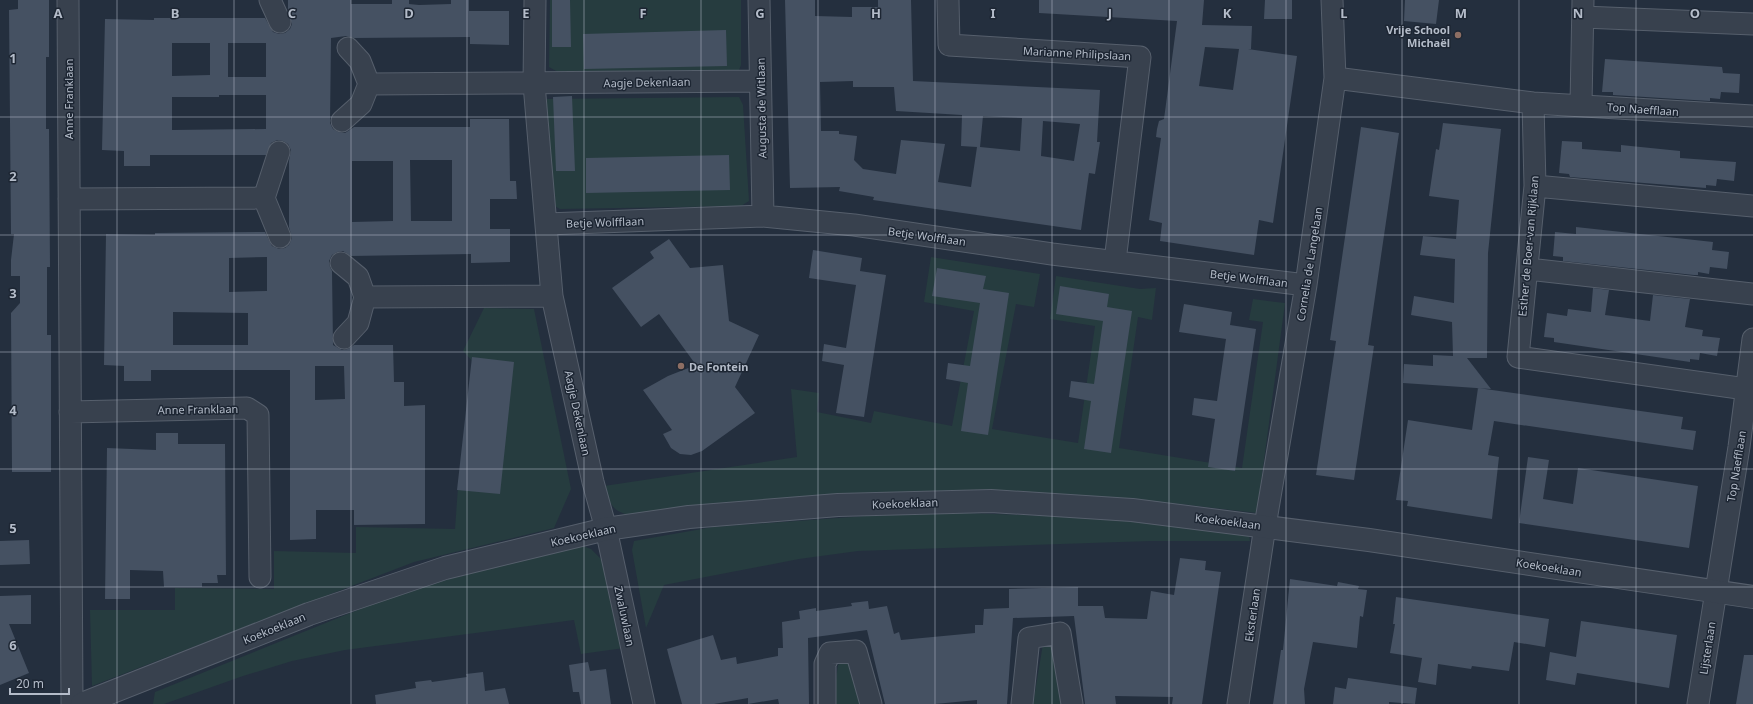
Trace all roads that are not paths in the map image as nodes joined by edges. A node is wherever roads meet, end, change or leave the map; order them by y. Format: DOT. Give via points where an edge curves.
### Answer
graph roads {
  1 [pos="68,0"];
  2 [pos="270,0"];
  3 [pos="535,0"];
  4 [pos="759,0"];
  5 [pos="948,0"];
  6 [pos="1332,0"];
  7 [pos="1583,8"];
  8 [pos="280,22"];
  9 [pos="1753,24"];
  10 [pos="348,48"];
  11 [pos="1335,78"];
  12 [pos="760,81"];
  13 [pos="369,84"];
  14 [pos="534,84"];
  15 [pos="1533,103"];
  16 [pos="1581,105"];
  17 [pos="1753,116"];
  18 [pos="342,121"];
  19 [pos="279,152"];
  20 [pos="1535,186"];
  21 [pos="69,198"];
  22 [pos="264,198"];
  23 [pos="1753,206"];
  24 [pos="763,216"];
  25 [pos="546,224"];
  26 [pos="280,237"];
  27 [pos="1115,261"];
  28 [pos="341,264"];
  29 [pos="1528,269"];
  30 [pos="1306,285"];
  31 [pos="1753,294"];
  32 [pos="552,296"];
  33 [pos="365,297"];
  34 [pos="344,338"];
  35 [pos="1753,339"];
  36 [pos="1746,389"];
  37 [pos="70,412"];
  38 [pos="1265,526"];
  39 [pos="606,529"];
  40 [pos="260,577"];
  41 [pos="1717,592"];
  42 [pos="1753,597"];
  43 [pos="72,704"];
  44 [pos="82,704"];
  45 [pos="644,704"];
  46 [pos="825,704"];
  47 [pos="871,704"];
  48 [pos="1022,704"];
  49 [pos="1072,704"];
  50 [pos="1238,704"];
  51 [pos="1698,704"];
  1 -- 21 [label="street, Anne Franklaan"];
  2 -- 8 [label="street"];
  3 -- 14 [label="street, Aagje Dekenlaan"];
  4 -- 12 [label="street, Augusta de Witlaan"];
  5 -- 27 [label="street, Marianne Philipslaan" via="948,46 1140,57"];
  6 -- 11 [label="street, Cornelia de Langelaan"];
  7 -- 9 [label="street"];
  7 -- 16 [label="street"];
  10 -- 13 [label="street" via="360,61"];
  11 -- 15 [label="street"];
  11 -- 30 [label="street, Cornelia de Langelaan"];
  12 -- 14 [label="street, Aagje Dekenlaan"];
  12 -- 24 [label="street, Augusta de Witlaan"];
  13 -- 14 [label="street, Aagje Dekenlaan"];
  13 -- 18 [label="street" via="361,104"];
  14 -- 25 [label="street, Aagje Dekenlaan"];
  15 -- 16 [label="street, Top Naefflaan"];
  15 -- 20 [label="street, Esther de Boer-van Rijklaan"];
  16 -- 17 [label="street, Top Naefflaan"];
  19 -- 22 [label="street"];
  20 -- 23 [label="street"];
  20 -- 29 [label="street, Esther de Boer-van Rijklaan"];
  21 -- 22 [label="street"];
  21 -- 37 [label="street, Anne Franklaan"];
  22 -- 26 [label="street"];
  24 -- 25 [label="street, Betje Wolfflaan"];
  24 -- 27 [label="street, Betje Wolfflaan" via="854,225"];
  25 -- 32 [label="street, Aagje Dekenlaan"];
  27 -- 30 [label="street, Betje Wolfflaan"];
  28 -- 33 [label="street" via="358,277"];
  29 -- 31 [label="street"];
  29 -- 36 [label="street, Esther de Boer-van Rijklaan" via="1518,357"];
  30 -- 38 [label="street, Cornelia de Langelaan"];
  32 -- 33 [label="street"];
  32 -- 39 [label="street, Aagje Dekenlaan" via="591,475"];
  33 -- 34 [label="street" via="358,323"];
  35 -- 36 [label="street, Top Naefflaan"];
  36 -- 41 [label="street, Top Naefflaan"];
  37 -- 40 [label="street, Anne Franklaan" via="247,408 258,415"];
  37 -- 43 [label="street, Anne Franklaan"];
  38 -- 39 [label="street, Koekoeklaan" via="1132,510 991,501 838,505 689,517"];
  38 -- 41 [label="street, Koekoeklaan"];
  38 -- 50 [label="street, Eksterlaan"];
  39 -- 44 [label="street, Koekoeklaan" via="445,568 309,614"];
  39 -- 45 [label="street, Zwaluwlaan"];
  41 -- 42 [label="street, Koekoeklaan"];
  41 -- 51 [label="street, Lijsterlaan"];
  46 -- 47 [label="street" via="825,664 830,654 856,651"];
  48 -- 49 [label="street" via="1029,638 1060,633"];
}
